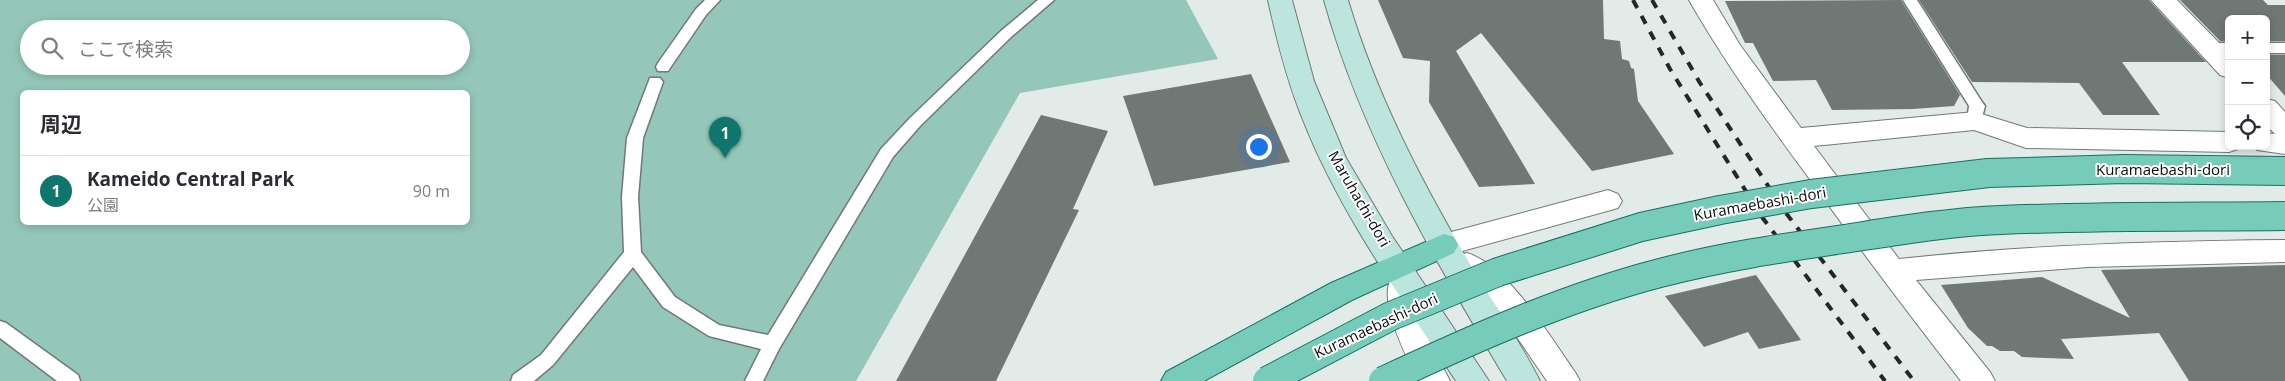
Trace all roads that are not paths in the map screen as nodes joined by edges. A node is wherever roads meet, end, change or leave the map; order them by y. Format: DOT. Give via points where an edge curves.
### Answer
graph roads {
  1 [pos="713,0"];
  2 [pos="1047,0"];
  3 [pos="1280,0"];
  4 [pos="1336,0"];
  5 [pos="1701,0"];
  6 [pos="1910,0"];
  7 [pos="2163,0"];
  8 [pos="2219,48"];
  9 [pos="2270,48"];
  10 [pos="2285,48"];
  11 [pos="2225,61"];
  12 [pos="663,67"];
  13 [pos="655,82"];
  14 [pos="2270,112"];
  15 [pos="1975,121"];
  16 [pos="2285,128"];
  17 [pos="1794,138"];
  18 [pos="2225,142"];
  19 [pos="2270,143"];
  20 [pos="2285,144"];
  21 [pos="2285,171"];
  22 [pos="1608,202"];
  23 [pos="2285,216"];
  24 [pos="1444,245"];
  25 [pos="2285,252"];
  26 [pos="633,254"];
  27 [pos="1397,264"];
  28 [pos="1892,271"];
  29 [pos="0,328"];
  30 [pos="772,344"];
  31 [pos="1520,375"];
  32 [pos="71,381"];
  33 [pos="520,381"];
  34 [pos="754,381"];
  35 [pos="1177,381"];
  36 [pos="1267,381"];
  37 [pos="1383,381"];
  38 [pos="1434,381"];
  39 [pos="1473,381"];
  40 [pos="1564,381"];
  41 [pos="1979,381"];
  1 -- 12 [label="lane"];
  2 -- 30 [label="lane" via="1006,34 887,153"];
  3 -- 27 [label="main road, Maruhachi-dori" via="1290,48 1333,157"];
  4 -- 24 [label="main road" via="1346,39 1368,96 1407,178"];
  5 -- 17 [label="street" via="1731,51"];
  6 -- 15 [label="lane" via="1977,106"];
  7 -- 8 [label="street"];
  8 -- 11 [label="street"];
  9 -- 10 [label="lane"];
  13 -- 26 [label="lane" via="635,138 630,197"];
  14 -- 16 [label="street"];
  15 -- 17 [label="street"];
  15 -- 18 [label="street" via="2026,138"];
  17 -- 28 [label="street"];
  19 -- 20 [label="street"];
  21 -- 36 [label="main road, Kuramaebashi-dori, bridge" via="2124,169 1988,172 1811,194 1720,210 1641,228 1498,272 1391,316"];
  22 -- 24 [label="street"];
  23 -- 37 [label="main road, bridge" via="2000,220 1943,224 1750,253 1660,273 1537,312"];
  24 -- 27 [label="main road"];
  24 -- 31 [label="main road"];
  24 -- 40 [label="street" via="1505,297"];
  25 -- 28 [label="street" via="2096,254"];
  26 -- 30 [label="lane" via="669,302 714,331"];
  26 -- 33 [label="lane" via="548,360"];
  27 -- 35 [label="main road"];
  27 -- 38 [label="street" via="1410,332"];
  27 -- 39 [label="main road, Maruhachi-dori"];
  28 -- 41 [label="street"];
  29 -- 32 [label="lane"];
  30 -- 34 [label="lane"];
}
